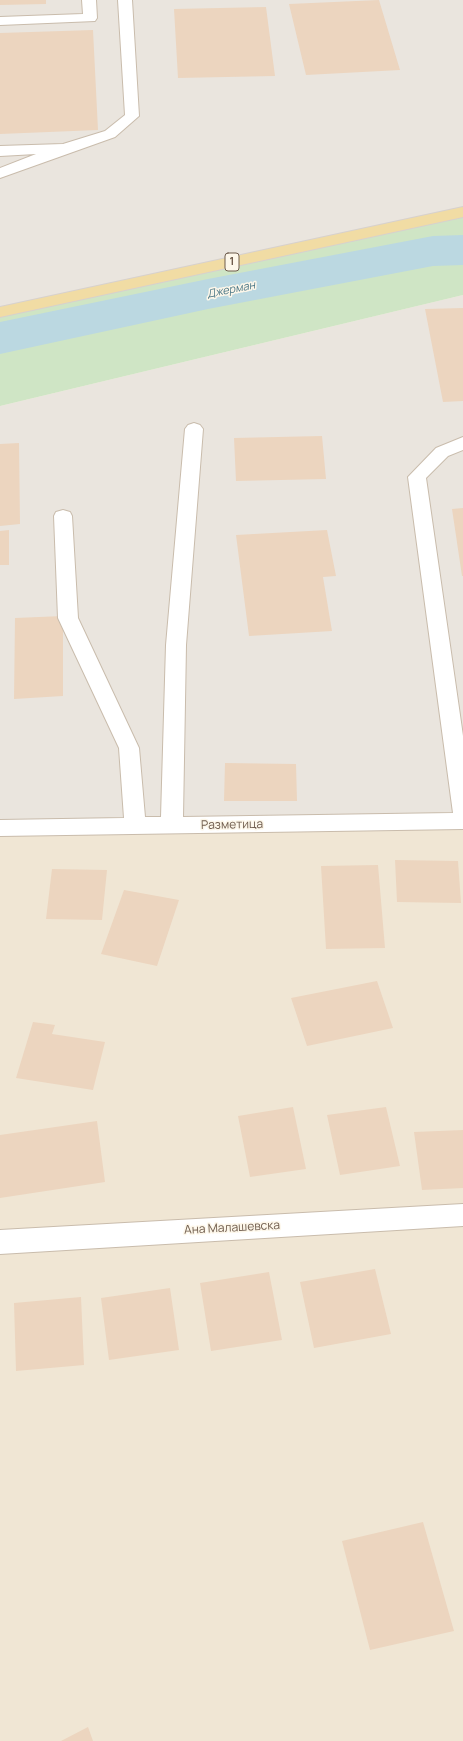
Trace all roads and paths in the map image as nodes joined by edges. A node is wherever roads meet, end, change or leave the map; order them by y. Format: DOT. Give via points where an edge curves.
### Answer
graph roads {
  1 [pos="89,0"];
  2 [pos="125,0"];
  3 [pos="0,21"];
  4 [pos="64,149"];
  5 [pos="0,151"];
  6 [pos="0,173"];
  7 [pos="463,212"];
  8 [pos="0,312"];
  9 [pos="194,428"];
  10 [pos="463,443"];
  11 [pos="63,516"];
  12 [pos="463,811"];
  13 [pos="463,821"];
  14 [pos="172,825"];
  15 [pos="135,826"];
  16 [pos="0,828"];
  17 [pos="463,1215"];
  18 [pos="0,1242"];
  1 -- 3 [label="street" via="90,18"];
  2 -- 4 [label="street" via="132,116 110,134"];
  4 -- 5 [label="street"];
  4 -- 6 [label="street"];
  7 -- 8 [label="main road, 1"];
  9 -- 14 [label="street" via="176,645"];
  10 -- 12 [label="street" via="442,452 417,477"];
  11 -- 15 [label="street" via="68,618 130,748"];
  13 -- 14 [label="street, Разметица"];
  14 -- 15 [label="street, Разметица"];
  15 -- 16 [label="street, Разметица"];
  17 -- 18 [label="street, Ана Малашевска"];
}
